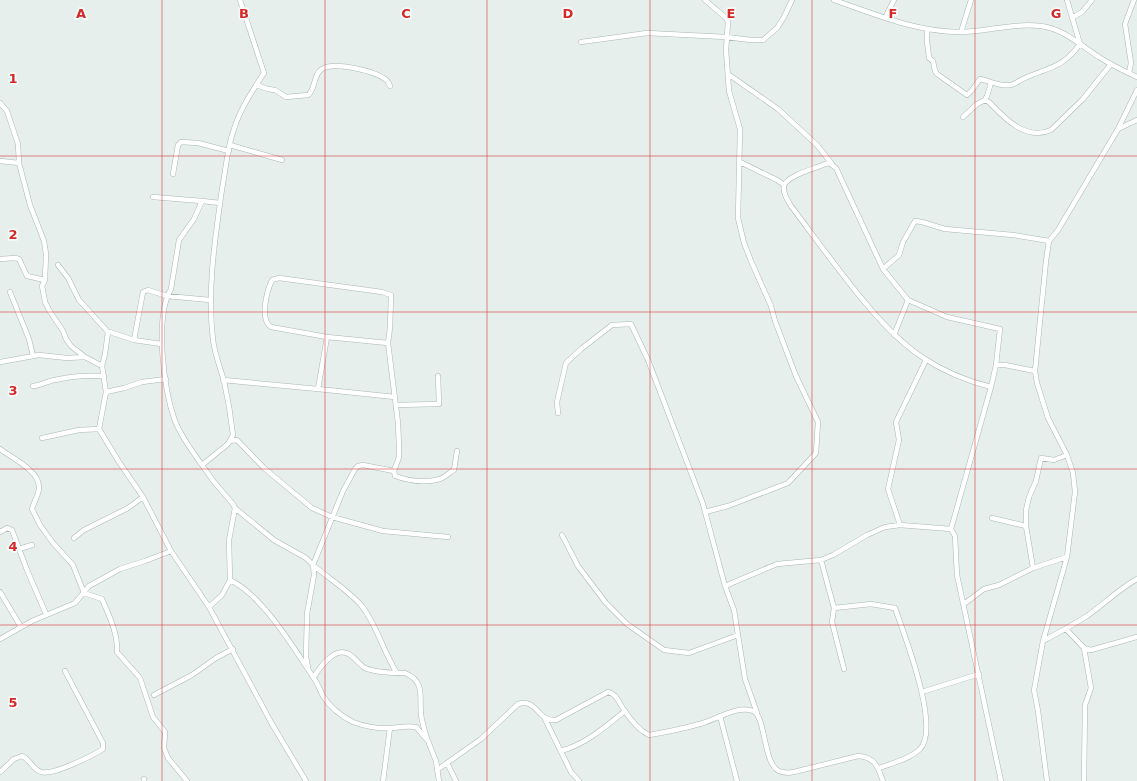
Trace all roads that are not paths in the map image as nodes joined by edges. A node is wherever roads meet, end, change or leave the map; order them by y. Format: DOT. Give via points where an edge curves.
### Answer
graph roads {
  1 [pos="240,0"];
  2 [pos="706,0"];
  3 [pos="792,0"];
  4 [pos="834,0"];
  5 [pos="894,0"];
  6 [pos="971,0"];
  7 [pos="1067,0"];
  8 [pos="1092,0"];
  9 [pos="1134,0"];
  10 [pos="885,18"];
  11 [pos="1072,18"];
  12 [pos="927,29"];
  13 [pos="961,32"];
  14 [pos="726,37"];
  15 [pos="581,42"];
  16 [pos="1080,44"];
  17 [pos="1111,64"];
  18 [pos="1129,73"];
  19 [pos="728,74"];
  20 [pos="1137,77"];
  21 [pos="991,82"];
  22 [pos="256,85"];
  23 [pos="390,86"];
  24 [pos="1137,90"];
  25 [pos="985,100"];
  26 [pos="0,103"];
  27 [pos="963,117"];
  28 [pos="1137,120"];
  29 [pos="1118,129"];
  30 [pos="230,145"];
  31 [pos="229,151"];
  32 [pos="282,160"];
  33 [pos="0,161"];
  34 [pos="740,162"];
  35 [pos="19,163"];
  36 [pos="832,164"];
  37 [pos="174,174"];
  38 [pos="784,185"];
  39 [pos="153,197"];
  40 [pos="202,201"];
  41 [pos="220,203"];
  42 [pos="1049,241"];
  43 [pos="0,259"];
  44 [pos="58,265"];
  45 [pos="883,269"];
  46 [pos="45,280"];
  47 [pos="10,292"];
  48 [pos="167,296"];
  49 [pos="210,300"];
  50 [pos="908,300"];
  51 [pos="108,332"];
  52 [pos="894,335"];
  53 [pos="327,337"];
  54 [pos="134,340"];
  55 [pos="388,343"];
  56 [pos="161,344"];
  57 [pos="33,356"];
  58 [pos="85,357"];
  59 [pos="926,360"];
  60 [pos="0,362"];
  61 [pos="996,365"];
  62 [pos="102,366"];
  63 [pos="1035,371"];
  64 [pos="104,376"];
  65 [pos="438,376"];
  66 [pos="166,379"];
  67 [pos="223,380"];
  68 [pos="33,386"];
  69 [pos="991,387"];
  70 [pos="318,389"];
  71 [pos="106,392"];
  72 [pos="395,397"];
  73 [pos="396,405"];
  74 [pos="558,413"];
  75 [pos="99,429"];
  76 [pos="42,438"];
  77 [pos="230,441"];
  78 [pos="0,449"];
  79 [pos="457,452"];
  80 [pos="1067,455"];
  81 [pos="202,466"];
  82 [pos="394,470"];
  83 [pos="143,497"];
  84 [pos="235,508"];
  85 [pos="705,512"];
  86 [pos="332,517"];
  87 [pos="992,518"];
  88 [pos="900,525"];
  89 [pos="1026,526"];
  90 [pos="951,529"];
  91 [pos="0,532"];
  92 [pos="562,535"];
  93 [pos="448,536"];
  94 [pos="74,538"];
  95 [pos="32,545"];
  96 [pos="19,549"];
  97 [pos="171,550"];
  98 [pos="1066,557"];
  99 [pos="821,560"];
  100 [pos="313,565"];
  101 [pos="1033,568"];
  102 [pos="1137,579"];
  103 [pos="230,580"];
  104 [pos="726,586"];
  105 [pos="0,592"];
  106 [pos="84,593"];
  107 [pos="964,604"];
  108 [pos="210,607"];
  109 [pos="834,608"];
  110 [pos="46,614"];
  111 [pos="21,627"];
  112 [pos="1066,629"];
  113 [pos="738,635"];
  114 [pos="1137,637"];
  115 [pos="0,639"];
  116 [pos="1043,640"];
  117 [pos="1084,648"];
  118 [pos="233,649"];
  119 [pos="844,669"];
  120 [pos="65,671"];
  121 [pos="308,671"];
  122 [pos="397,673"];
  123 [pos="978,674"];
  124 [pos="314,677"];
  125 [pos="922,692"];
  126 [pos="154,695"];
  127 [pos="625,711"];
  128 [pos="757,713"];
  129 [pos="720,716"];
  130 [pos="545,719"];
  131 [pos="390,728"];
  132 [pos="428,741"];
  133 [pos="561,751"];
  134 [pos="447,763"];
  135 [pos="879,768"];
  136 [pos="437,770"];
  137 [pos="0,772"];
  138 [pos="187,781"];
  139 [pos="306,781"];
  140 [pos="383,781"];
  141 [pos="439,781"];
  142 [pos="456,781"];
  143 [pos="578,781"];
  144 [pos="737,781"];
  145 [pos="883,781"];
  146 [pos="1001,781"];
  147 [pos="1048,781"];
  148 [pos="1084,781"];
  1 -- 22 [label="street" via="264,73"];
  2 -- 14 [label="street" via="726,18"];
  3 -- 14 [label="street" via="777,28 763,40"];
  4 -- 10 [label="street"];
  5 -- 10 [label="street"];
  6 -- 13 [label="street"];
  7 -- 11 [label="street"];
  8 -- 11 [label="street" via="1082,12"];
  9 -- 18 [label="street" via="1125,24 1131,63"];
  10 -- 12 [label="street"];
  11 -- 16 [label="street"];
  12 -- 13 [label="street"];
  12 -- 21 [label="street" via="929,58 941,78 968,95 980,79"];
  13 -- 16 [label="street" via="1040,26 1063,33"];
  14 -- 15 [label="street" via="647,33"];
  14 -- 19 [label="street"];
  16 -- 17 [label="street"];
  16 -- 21 [label="street" via="1073,54 1056,66 1011,85"];
  17 -- 18 [label="street"];
  17 -- 25 [label="street" via="1083,99 1046,132 1020,129"];
  18 -- 20 [label="street"];
  19 -- 34 [label="street" via="730,97 740,130"];
  19 -- 36 [label="street" via="778,109 817,145"];
  21 -- 25 [label="street"];
  22 -- 23 [label="street" via="276,90 286,96 308,95 321,69 343,66 366,70 384,78"];
  22 -- 30 [label="street" via="236,124"];
  24 -- 29 [label="street"];
  25 -- 27 [label="street"];
  26 -- 35 [label="street" via="7,112 18,144"];
  28 -- 29 [label="street"];
  29 -- 42 [label="street"];
  30 -- 31 [label="street"];
  30 -- 32 [label="street"];
  31 -- 37 [label="street" via="198,143 180,142"];
  31 -- 41 [label="street"];
  33 -- 35 [label="street"];
  34 -- 38 [label="street"];
  34 -- 85 [label="street" via="738,218 744,243 771,306 796,376 818,422 816,453 788,483"];
  35 -- 46 [label="street" via="30,206 44,241"];
  36 -- 38 [label="street" via="824,164 791,178"];
  36 -- 45 [label="street"];
  38 -- 52 [label="street" via="783,190 792,206 843,276"];
  39 -- 40 [label="street"];
  40 -- 41 [label="street"];
  40 -- 48 [label="street" via="194,220 179,240 171,289"];
  41 -- 49 [label="street"];
  42 -- 45 [label="street" via="945,229 915,221 899,255"];
  42 -- 63 [label="street"];
  43 -- 46 [label="street" via="19,259 27,276"];
  44 -- 51 [label="street" via="79,300"];
  45 -- 50 [label="street"];
  46 -- 58 [label="street" via="42,286 49,310 71,346"];
  47 -- 57 [label="street"];
  48 -- 49 [label="street"];
  48 -- 54 [label="street" via="148,290 143,292"];
  48 -- 56 [label="street"];
  49 -- 67 [label="street" via="215,354"];
  50 -- 52 [label="street"];
  50 -- 61 [label="street" via="947,316 1000,329"];
  51 -- 54 [label="street"];
  51 -- 62 [label="street"];
  52 -- 59 [label="street"];
  53 -- 55 [label="street"];
  53 -- 55 [label="street" via="268,325 264,317 272,280 279,278 391,295"];
  53 -- 70 [label="street"];
  54 -- 56 [label="street"];
  55 -- 72 [label="street"];
  56 -- 66 [label="street"];
  57 -- 58 [label="street"];
  57 -- 60 [label="street"];
  58 -- 62 [label="street"];
  59 -- 69 [label="street" via="942,370"];
  59 -- 88 [label="street" via="896,422 899,440 888,489"];
  61 -- 63 [label="street"];
  61 -- 69 [label="street"];
  62 -- 64 [label="street"];
  63 -- 80 [label="street" via="1048,418"];
  64 -- 68 [label="street" via="68,377"];
  64 -- 71 [label="street"];
  65 -- 73 [label="street" via="439,404"];
  66 -- 71 [label="street" via="142,382"];
  66 -- 81 [label="street" via="168,397 176,422 187,445"];
  67 -- 70 [label="street"];
  67 -- 77 [label="street" via="232,425 233,435"];
  69 -- 90 [label="street"];
  70 -- 72 [label="street"];
  71 -- 75 [label="street"];
  72 -- 73 [label="street"];
  73 -- 82 [label="street" via="399,447"];
  74 -- 85 [label="street" via="557,402 566,362 612,325 631,324 648,360"];
  75 -- 76 [label="street" via="79,430"];
  75 -- 83 [label="street"];
  77 -- 81 [label="street"];
  77 -- 86 [label="street" via="237,440 264,468 312,508"];
  78 -- 106 [label="street" via="24,464 36,476 40,490 32,509 53,543 73,565"];
  79 -- 82 [label="street" via="454,470 441,478 429,481 404,479 395,476"];
  80 -- 89 [label="street" via="1054,460 1041,458 1026,510"];
  80 -- 98 [label="street" via="1073,473 1075,492"];
  81 -- 84 [label="street"];
  82 -- 86 [label="street" via="358,466 343,491"];
  83 -- 94 [label="street"];
  83 -- 97 [label="street"];
  84 -- 100 [label="street" via="274,540 306,558"];
  84 -- 103 [label="street" via="229,540"];
  85 -- 104 [label="street"];
  86 -- 93 [label="street" via="383,531"];
  86 -- 100 [label="street"];
  87 -- 89 [label="street"];
  88 -- 90 [label="street"];
  88 -- 99 [label="street" via="885,527 867,534"];
  89 -- 101 [label="street"];
  90 -- 107 [label="street" via="955,536 957,569"];
  91 -- 96 [label="street" via="7,528 12,530"];
  92 -- 113 [label="street" via="578,566 606,603 627,624 664,650 689,652"];
  95 -- 96 [label="street"];
  96 -- 110 [label="street"];
  97 -- 106 [label="street" via="120,569 89,586"];
  97 -- 108 [label="street"];
  98 -- 101 [label="street"];
  98 -- 116 [label="street"];
  99 -- 104 [label="street" via="777,564"];
  99 -- 109 [label="street"];
  100 -- 121 [label="street" via="314,575 307,614"];
  100 -- 122 [label="street" via="361,605"];
  101 -- 107 [label="street" via="999,585 984,589"];
  102 -- 112 [label="street"];
  103 -- 108 [label="street" via="222,595"];
  103 -- 121 [label="street" via="259,602 295,647"];
  104 -- 113 [label="street" via="734,610"];
  105 -- 111 [label="street"];
  106 -- 110 [label="street" via="75,603"];
  106 -- 138 [label="street" via="102,599 118,642 117,652 140,678 153,717 165,732 164,748 168,758"];
  107 -- 123 [label="street"];
  108 -- 118 [label="street"];
  109 -- 119 [label="street" via="832,622"];
  109 -- 125 [label="street" via="871,604 895,608"];
  110 -- 111 [label="street"];
  111 -- 115 [label="street"];
  112 -- 116 [label="street"];
  112 -- 117 [label="street"];
  113 -- 128 [label="street" via="745,679"];
  114 -- 117 [label="street" via="1091,650"];
  116 -- 147 [label="street" via="1034,690"];
  117 -- 148 [label="street" via="1091,688 1085,705"];
  118 -- 126 [label="street"];
  118 -- 139 [label="street" via="272,724"];
  120 -- 137 [label="street" via="103,743 103,749 51,772 42,773 33,768 28,759 22,756 14,759"];
  121 -- 124 [label="street"];
  122 -- 124 [label="street" via="370,670 346,652 338,652 321,665"];
  122 -- 132 [label="street" via="410,675 419,686 421,716"];
  123 -- 125 [label="street"];
  123 -- 146 [label="street"];
  124 -- 131 [label="street" via="329,705 345,718 364,726"];
  125 -- 135 [label="street" via="927,729 924,744 914,754"];
  127 -- 129 [label="street" via="643,732 649,735 702,723"];
  127 -- 130 [label="street" via="615,695 608,692 556,720"];
  127 -- 133 [label="street" via="598,733 572,748"];
  128 -- 129 [label="street" via="746,710"];
  128 -- 135 [label="street" via="772,764 778,771 794,772 858,756 866,756"];
  129 -- 144 [label="street"];
  130 -- 133 [label="street"];
  130 -- 134 [label="street" via="532,704 518,704 481,739"];
  131 -- 132 [label="street" via="416,727"];
  131 -- 140 [label="street"];
  132 -- 136 [label="street"];
  133 -- 143 [label="street"];
  134 -- 136 [label="street"];
  134 -- 142 [label="street"];
  135 -- 145 [label="street"];
  136 -- 141 [label="street"];
}
